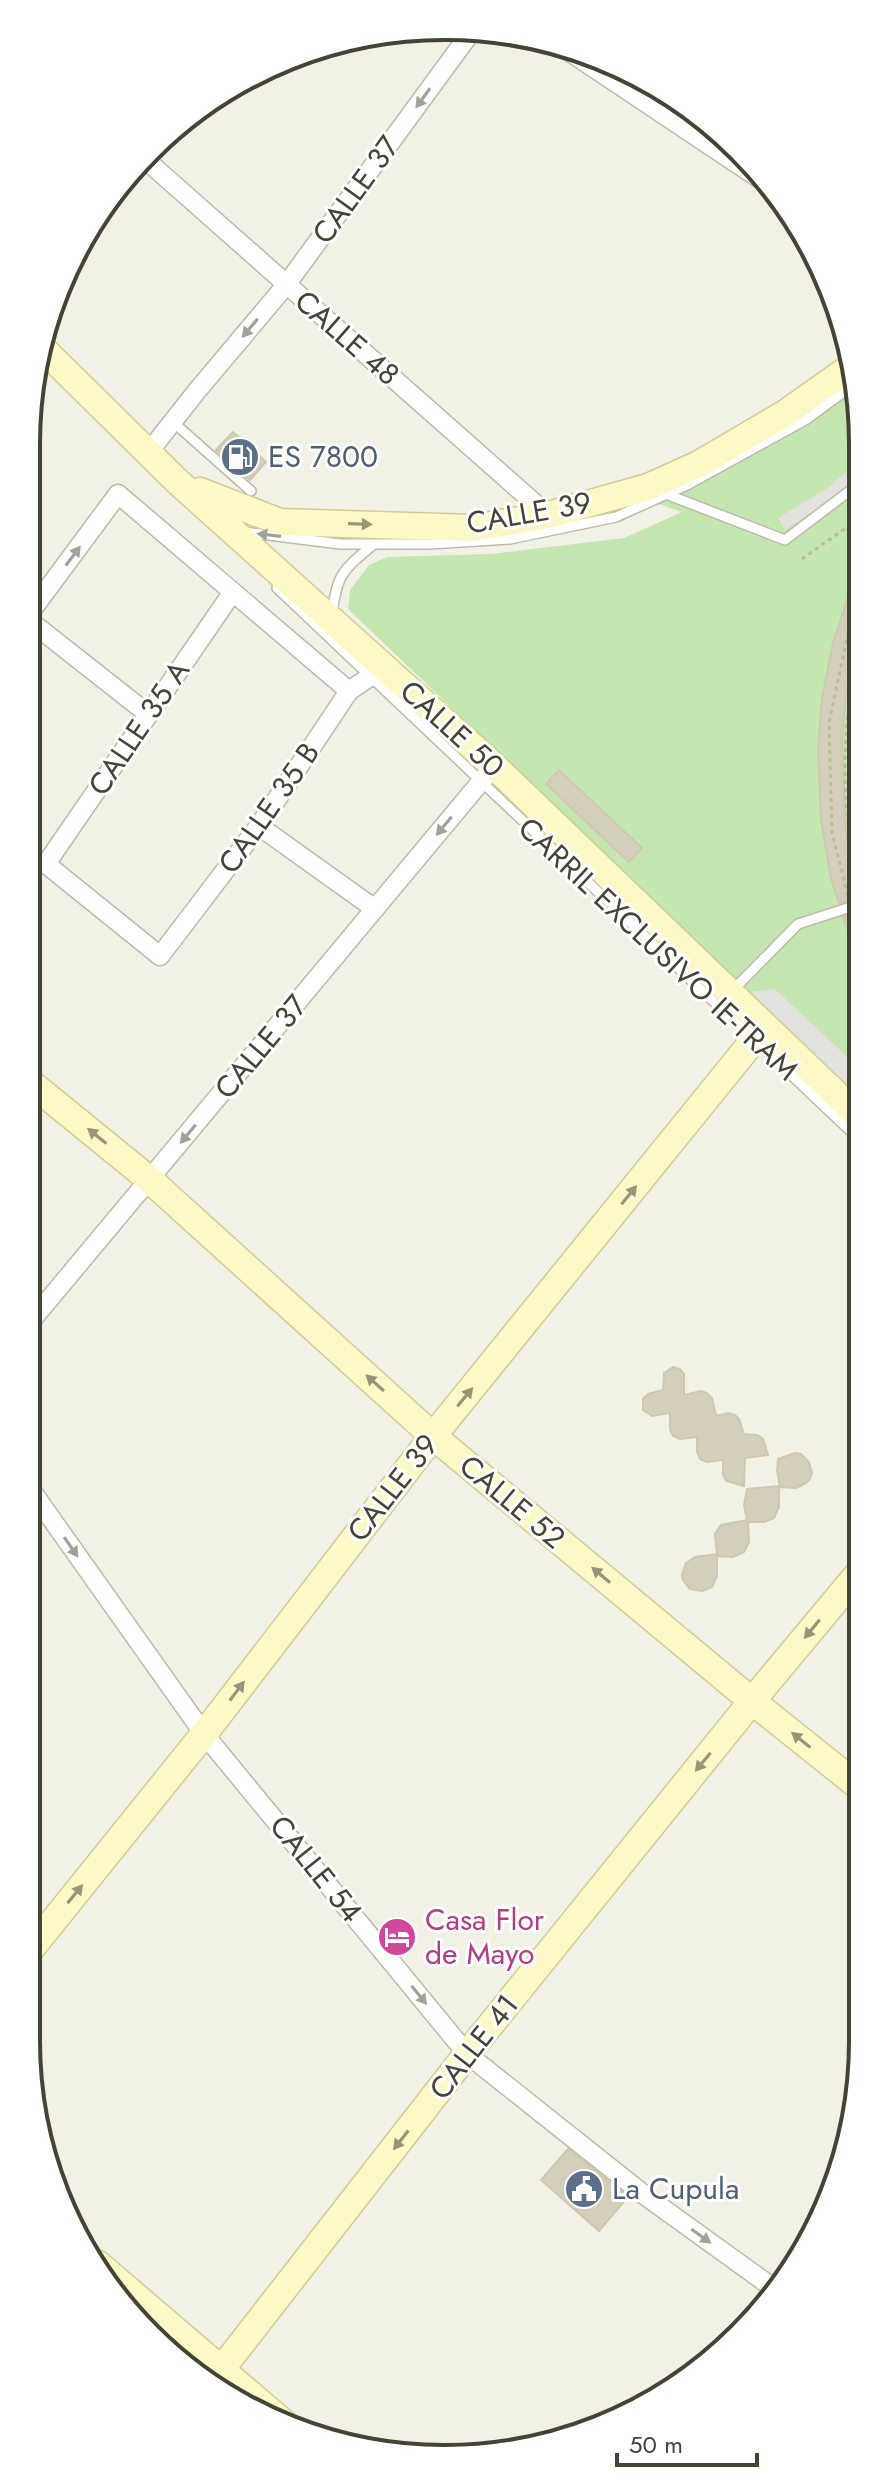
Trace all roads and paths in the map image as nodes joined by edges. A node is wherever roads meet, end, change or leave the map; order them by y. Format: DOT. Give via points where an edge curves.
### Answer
graph roads {
  1 [pos="465,41"];
  2 [pos="597,70"];
  3 [pos="735,162"];
  4 [pos="152,165"];
  5 [pos="286,285"];
  6 [pos="50,356"];
  7 [pos="842,374"];
  8 [pos="846,390"];
  9 [pos="173,422"];
  10 [pos="103,424"];
  11 [pos="148,453"];
  12 [pos="178,482"];
  13 [pos="251,491"];
  14 [pos="658,491"];
  15 [pos="849,491"];
  16 [pos="548,515"];
  17 [pos="847,527"];
  18 [pos="849,529"];
  19 [pos="224,532"];
  20 [pos="374,544"];
  21 [pos="802,559"];
  22 [pos="271,583"];
  23 [pos="232,593"];
  24 [pos="40,599"];
  25 [pos="330,628"];
  26 [pos="40,629"];
  27 [pos="849,629"];
  28 [pos="377,672"];
  29 [pos="349,691"];
  30 [pos="849,707"];
  31 [pos="148,714"];
  32 [pos="488,774"];
  33 [pos="849,818"];
  34 [pos="259,826"];
  35 [pos="849,884"];
  36 [pos="849,907"];
  37 [pos="375,909"];
  38 [pos="160,956"];
  39 [pos="730,993"];
  40 [pos="760,1033"];
  41 [pos="40,1090"];
  42 [pos="849,1108"];
  43 [pos="849,1128"];
  44 [pos="150,1180"];
  45 [pos="40,1310"];
  46 [pos="433,1436"];
  47 [pos="40,1503"];
  48 [pos="849,1585"];
  49 [pos="752,1701"];
  50 [pos="204,1734"];
  51 [pos="849,1779"];
  52 [pos="40,1938"];
  53 [pos="467,2054"];
  54 [pos="767,2284"];
  55 [pos="128,2292"];
  56 [pos="216,2374"];
  57 [pos="217,2375"];
  1 -- 5 [label="street, CALLE 37, one-way"];
  2 -- 3 [label="street"];
  4 -- 5 [label="street, CALLE 48"];
  5 -- 9 [label="street, CALLE 37, one-way"];
  5 -- 16 [label="street, CALLE 48"];
  6 -- 11 [label="main road, CALLE 50"];
  7 -- 14 [label="main road, CALLE 39"];
  8 -- 14 [label="lane" via="807,419"];
  9 -- 11 [label="street, CALLE 37"];
  9 -- 13 [label="lane"];
  10 -- 19 [label="lane"];
  11 -- 12 [label="main road, CALLE 50"];
  12 -- 16 [label="main road, CALLE 39, one-way" via="280,522 473,528"];
  12 -- 19 [label="main road, CALLE 50"];
  14 -- 15 [label="lane" via="785,540"];
  14 -- 16 [label="main road, CALLE 39"];
  14 -- 20 [label="lane" via="616,517 510,539"];
  17 -- 18 [label="path"];
  17 -- 21 [label="path"];
  20 -- 19 [label="lane, one-way"];
  19 -- 25 [label="main road, CALLE 50"];
  20 -- 25 [label="lane" via="346,568 335,588"];
  22 -- 25 [label="lane"];
  24 -- 23 [label="street, CALLE 50, one-way" via="118,494"];
  23 -- 29 [label="street, CALLE 50"];
  23 -- 31 [label="street, CALLE 35 A"];
  25 -- 28 [label="main road, CALLE 50"];
  26 -- 31 [label="street"];
  27 -- 35 [label="path" via="829,723 832,833"];
  28 -- 29 [label="street, CALLE 35 B"];
  28 -- 32 [label="main road, CALLE 50"];
  29 -- 34 [label="street, CALLE 35 B"];
  30 -- 33 [label="path" via="844,759"];
  31 -- 38 [label="street, CALLE 35 A" via="46,864"];
  32 -- 37 [label="street, CALLE 37, one-way"];
  32 -- 39 [label="main road, CALLE 50"];
  32 -- 40 [label="lane, CARRIL EXCLUSIVO IE-TRAM"];
  34 -- 37 [label="street"];
  34 -- 38 [label="street, CALLE 35 B"];
  36 -- 39 [label="lane" via="798,924"];
  37 -- 44 [label="street, CALLE 37, one-way"];
  39 -- 40 [label="main road, CALLE 50"];
  40 -- 42 [label="main road, CALLE 50"];
  40 -- 43 [label="lane, CARRIL EXCLUSIVO IE-TRAM"];
  46 -- 40 [label="main road, CALLE 39, one-way"];
  44 -- 41 [label="main road, CALLE 52, one-way"];
  44 -- 45 [label="street, CALLE 37"];
  46 -- 44 [label="main road, CALLE 52, one-way"];
  49 -- 46 [label="main road, CALLE 52, one-way"];
  50 -- 46 [label="main road, CALLE 39, one-way"];
  47 -- 50 [label="street, CALLE 54, one-way"];
  48 -- 49 [label="main road, CALLE 41, one-way"];
  51 -- 49 [label="main road, CALLE 52, one-way"];
  49 -- 53 [label="main road, CALLE 41, one-way"];
  52 -- 50 [label="main road, CALLE 39, one-way"];
  50 -- 53 [label="street, CALLE 54, one-way"];
  53 -- 54 [label="street, CALLE 54, one-way" via="647,2197"];
  53 -- 57 [label="main road, CALLE 41, one-way"];
  55 -- 56 [label="main road"];
}
